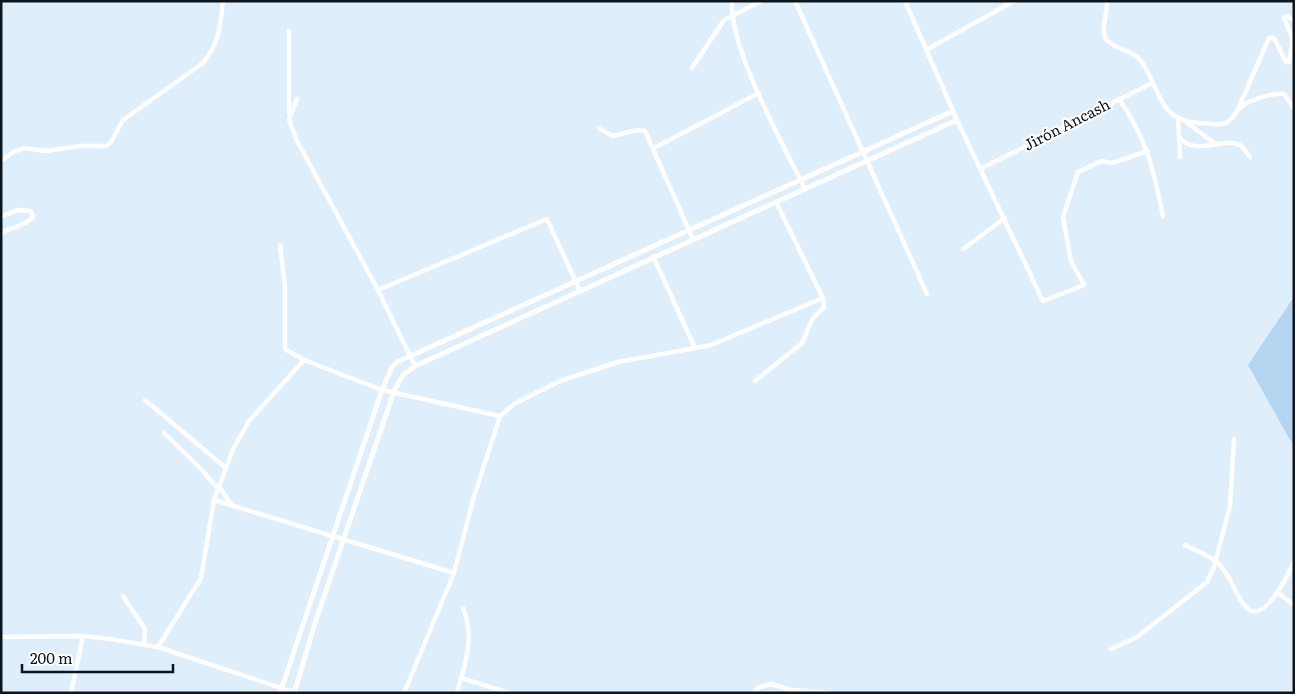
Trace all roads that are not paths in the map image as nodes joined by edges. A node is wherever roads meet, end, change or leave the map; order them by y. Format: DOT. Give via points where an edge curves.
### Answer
graph roads {
  1 [pos="223,1"];
  2 [pos="732,1"];
  3 [pos="762,1"];
  4 [pos="795,1"];
  5 [pos="905,1"];
  6 [pos="1107,1"];
  7 [pos="1011,2"];
  8 [pos="731,16"];
  9 [pos="1294,20"];
  10 [pos="289,31"];
  11 [pos="926,50"];
  12 [pos="692,68"];
  13 [pos="1152,82"];
  14 [pos="759,93"];
  15 [pos="297,99"];
  16 [pos="1119,99"];
  17 [pos="1238,108"];
  18 [pos="1294,108"];
  19 [pos="953,111"];
  20 [pos="289,119"];
  21 [pos="1178,119"];
  22 [pos="957,120"];
  23 [pos="1184,121"];
  24 [pos="599,128"];
  25 [pos="1180,138"];
  26 [pos="1216,144"];
  27 [pos="654,148"];
  28 [pos="862,152"];
  29 [pos="1148,152"];
  30 [pos="1180,157"];
  31 [pos="1250,157"];
  32 [pos="1,161"];
  33 [pos="866,161"];
  34 [pos="982,168"];
  35 [pos="801,180"];
  36 [pos="805,189"];
  37 [pos="776,202"];
  38 [pos="1,216"];
  39 [pos="1163,216"];
  40 [pos="1004,218"];
  41 [pos="689,230"];
  42 [pos="1,234"];
  43 [pos="693,239"];
  44 [pos="280,245"];
  45 [pos="964,249"];
  46 [pos="653,256"];
  47 [pos="576,282"];
  48 [pos="378,290"];
  49 [pos="580,291"];
  50 [pos="928,294"];
  51 [pos="823,298"];
  52 [pos="695,348"];
  53 [pos="410,356"];
  54 [pos="304,360"];
  55 [pos="415,366"];
  56 [pos="755,381"];
  57 [pos="382,390"];
  58 [pos="394,391"];
  59 [pos="145,400"];
  60 [pos="500,416"];
  61 [pos="164,433"];
  62 [pos="1234,439"];
  63 [pos="226,468"];
  64 [pos="218,487"];
  65 [pos="214,500"];
  66 [pos="232,506"];
  67 [pos="334,537"];
  68 [pos="343,539"];
  69 [pos="1185,544"];
  70 [pos="1215,560"];
  71 [pos="1294,562"];
  72 [pos="454,573"];
  73 [pos="1278,593"];
  74 [pos="123,596"];
  75 [pos="1294,605"];
  76 [pos="463,608"];
  77 [pos="83,636"];
  78 [pos="1,637"];
  79 [pos="144,645"];
  80 [pos="158,647"];
  81 [pos="1111,649"];
  82 [pos="461,678"];
  83 [pos="281,690"];
  84 [pos="71,693"];
  85 [pos="295,693"];
  86 [pos="404,693"];
  87 [pos="456,693"];
  88 [pos="509,693"];
  89 [pos="754,693"];
  90 [pos="828,693"];
  1 -- 32 [label="street" via="219,36 203,63 123,120 106,146 46,151 24,148"];
  2 -- 8 [label="street"];
  3 -- 8 [label="street"];
  4 -- 28 [label="street"];
  5 -- 11 [label="street"];
  6 -- 13 [label="street" via="1106,39 1140,60"];
  7 -- 11 [label="street"];
  8 -- 12 [label="street" via="719,25"];
  8 -- 14 [label="street"];
  9 -- 17 [label="street" via="1284,18 1293,39 1290,62 1286,62 1274,38 1269,38"];
  10 -- 20 [label="street"];
  11 -- 19 [label="street"];
  13 -- 16 [label="street, Jirón Ancash"];
  13 -- 21 [label="street" via="1168,112"];
  14 -- 27 [label="street"];
  14 -- 35 [label="street"];
  15 -- 20 [label="street"];
  16 -- 29 [label="street" via="1133,119"];
  16 -- 34 [label="street, Jirón Ancash"];
  17 -- 18 [label="street" via="1253,100 1281,93"];
  17 -- 23 [label="street" via="1223,124"];
  19 -- 22 [label="street"];
  19 -- 28 [label="street"];
  20 -- 48 [label="street" via="296,139"];
  21 -- 23 [label="street"];
  21 -- 25 [label="street"];
  22 -- 33 [label="street"];
  22 -- 34 [label="street"];
  23 -- 26 [label="street"];
  24 -- 27 [label="street" via="613,136 642,130"];
  25 -- 26 [label="street" via="1191,145"];
  25 -- 30 [label="street"];
  26 -- 31 [label="street" via="1239,145"];
  27 -- 41 [label="street"];
  28 -- 33 [label="street"];
  28 -- 35 [label="street"];
  29 -- 39 [label="street"];
  29 -- 40 [label="street" via="1112,163 1101,160 1078,172 1062,217 1071,261 1083,282 1082,288 1041,300"];
  33 -- 36 [label="street"];
  33 -- 50 [label="street"];
  34 -- 40 [label="street"];
  35 -- 36 [label="street"];
  35 -- 41 [label="street"];
  36 -- 37 [label="street"];
  37 -- 43 [label="street"];
  37 -- 51 [label="street"];
  38 -- 42 [label="street" via="25,210 31,211 33,217"];
  40 -- 45 [label="street"];
  41 -- 43 [label="street"];
  41 -- 47 [label="street"];
  43 -- 46 [label="street"];
  44 -- 54 [label="street" via="286,287 284,349"];
  46 -- 49 [label="street"];
  46 -- 52 [label="street"];
  47 -- 48 [label="street" via="547,220"];
  47 -- 49 [label="street"];
  47 -- 53 [label="street"];
  48 -- 53 [label="street"];
  49 -- 55 [label="street"];
  51 -- 52 [label="street" via="710,345"];
  51 -- 56 [label="street" via="824,307 813,318 802,343"];
  52 -- 60 [label="street" via="618,362 560,381 514,404"];
  53 -- 55 [label="street"];
  53 -- 57 [label="street" via="392,367"];
  54 -- 57 [label="street"];
  54 -- 63 [label="street" via="250,421"];
  55 -- 58 [label="street" via="403,375"];
  57 -- 58 [label="street"];
  57 -- 67 [label="street"];
  58 -- 60 [label="street"];
  58 -- 68 [label="street"];
  59 -- 63 [label="street"];
  60 -- 72 [label="street"];
  61 -- 64 [label="street"];
  62 -- 70 [label="street" via="1230,506"];
  63 -- 64 [label="street"];
  64 -- 65 [label="street"];
  64 -- 66 [label="street"];
  65 -- 66 [label="street"];
  65 -- 80 [label="street" via="201,578"];
  66 -- 67 [label="street"];
  67 -- 68 [label="street"];
  67 -- 83 [label="street"];
  68 -- 72 [label="street"];
  68 -- 85 [label="street"];
  69 -- 70 [label="street"];
  70 -- 73 [label="street" via="1249,610 1259,610"];
  70 -- 81 [label="street" via="1207,582 1196,592 1137,637"];
  71 -- 73 [label="street"];
  72 -- 86 [label="street"];
  73 -- 75 [label="street"];
  74 -- 79 [label="street" via="145,629"];
  76 -- 82 [label="street" via="469,642"];
  77 -- 78 [label="street"];
  77 -- 79 [label="street"];
  77 -- 84 [label="street"];
  79 -- 80 [label="street"];
  80 -- 83 [label="street"];
  82 -- 87 [label="street"];
  82 -- 88 [label="street"];
  83 -- 85 [label="street"];
  89 -- 90 [label="street" via="758,687 771,684 791,690"];
}
